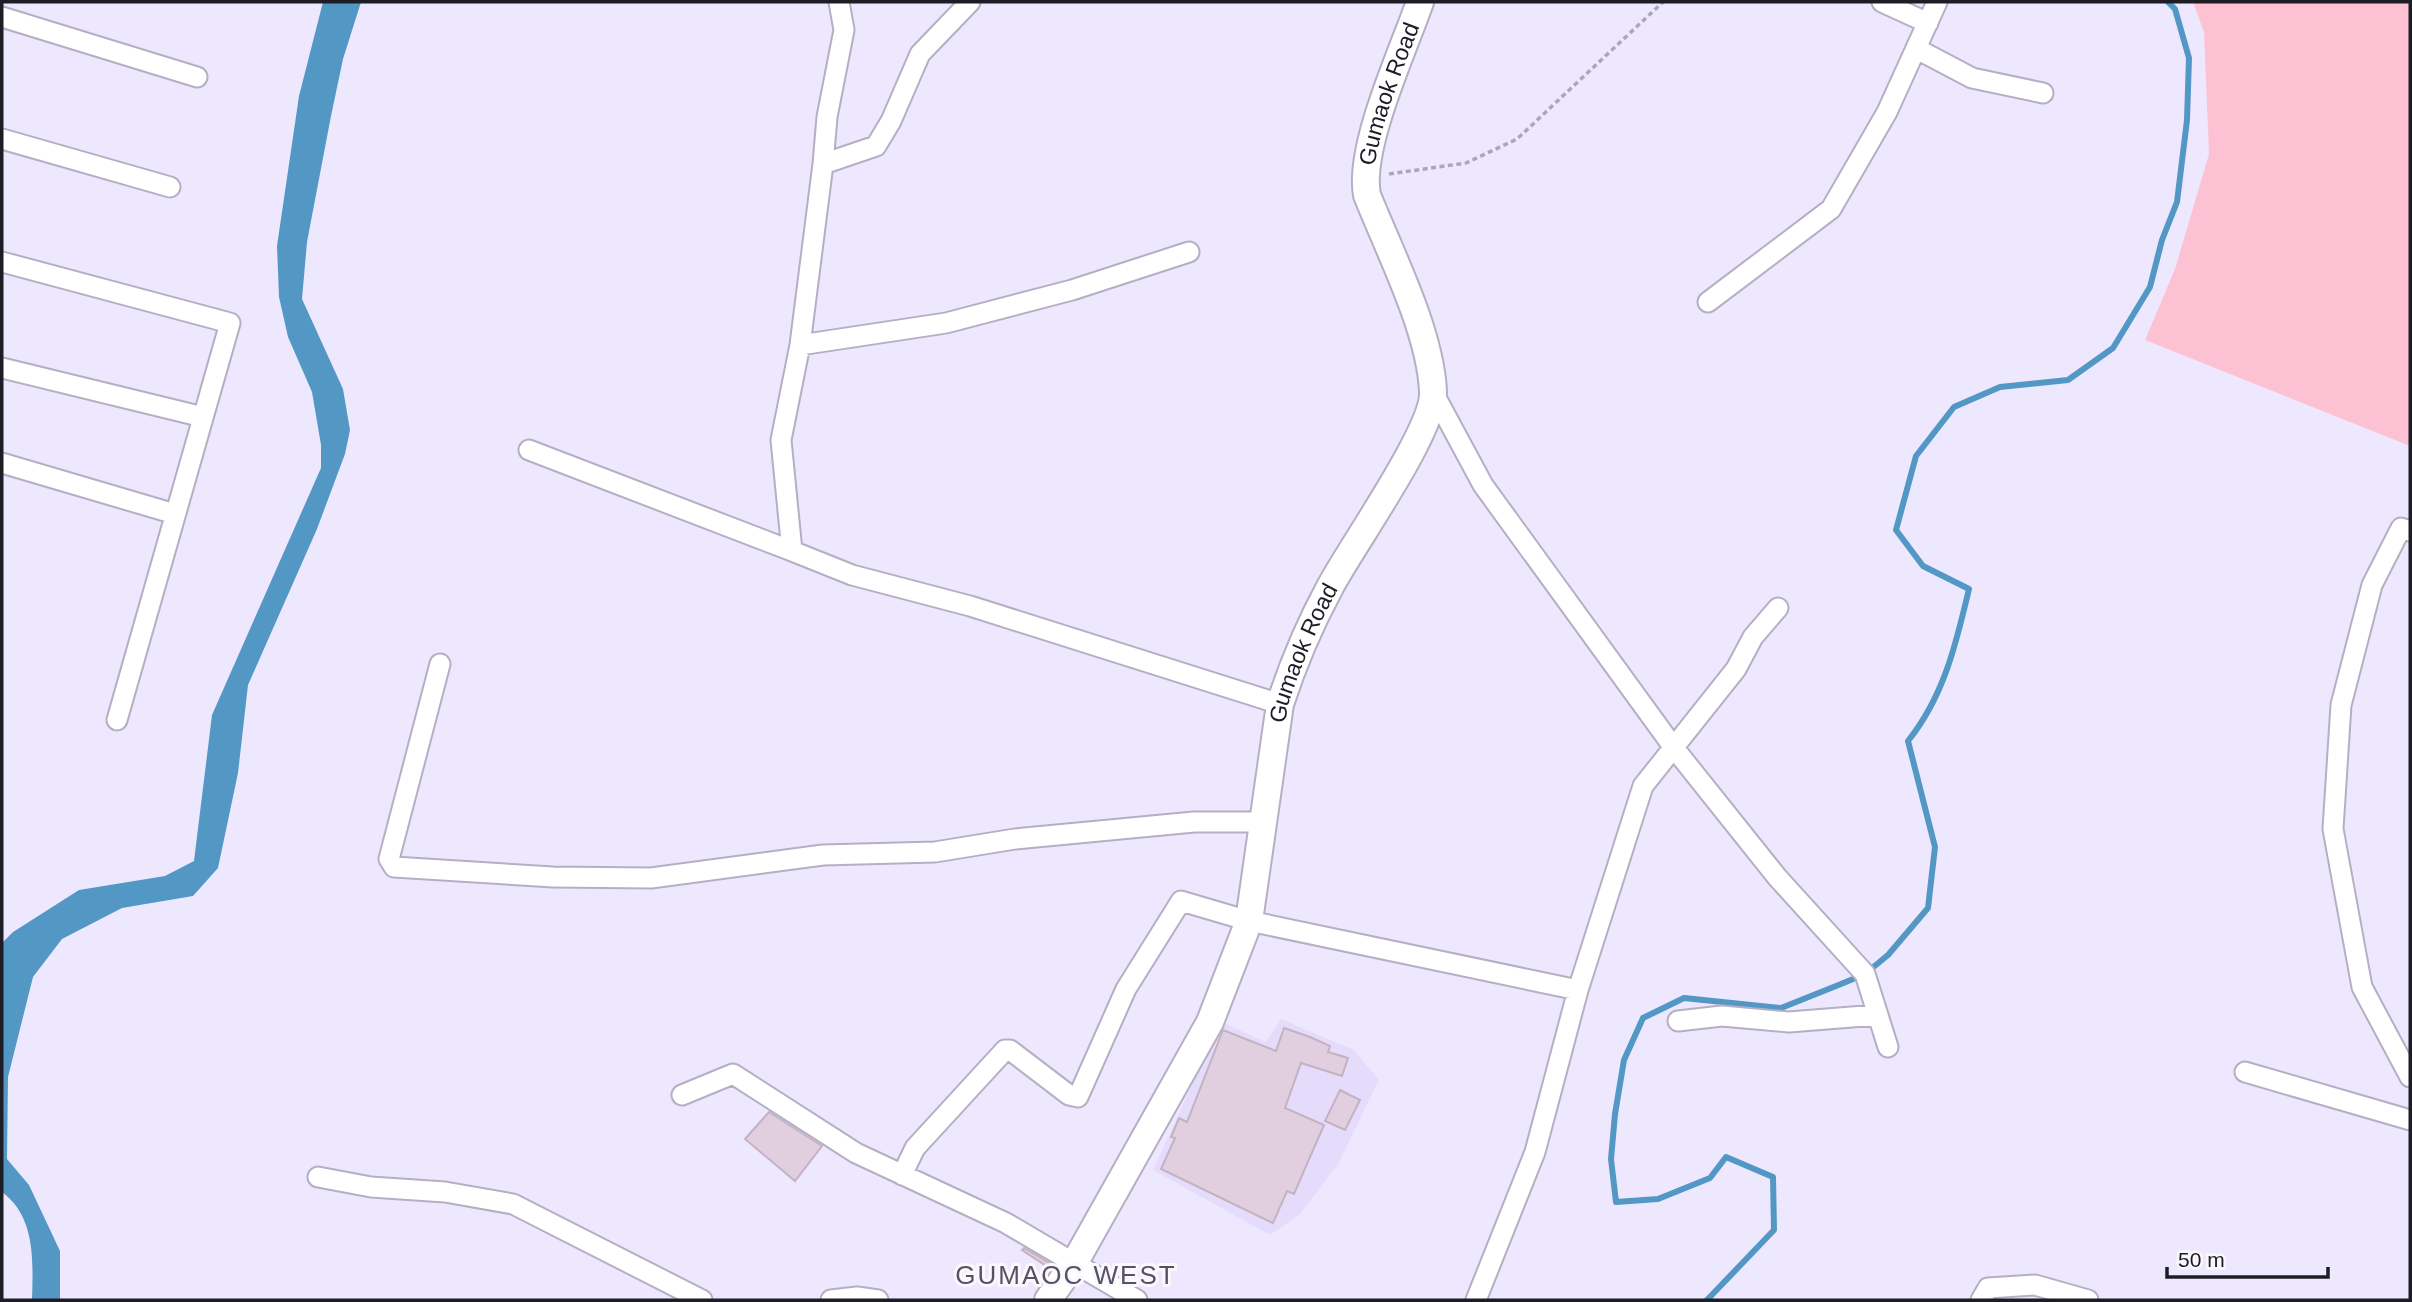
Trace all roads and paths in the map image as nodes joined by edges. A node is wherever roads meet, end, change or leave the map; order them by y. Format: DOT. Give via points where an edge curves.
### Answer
graph roads {
  1 [pos="839,2"];
  2 [pos="970,2"];
  3 [pos="1420,2"];
  4 [pos="1663,2"];
  5 [pos="1882,2"];
  6 [pos="1937,2"];
  7 [pos="2,17"];
  8 [pos="1928,23"];
  9 [pos="1917,49"];
  10 [pos="197,77"];
  11 [pos="2043,93"];
  12 [pos="2,139"];
  13 [pos="824,164"];
  14 [pos="1364,178"];
  15 [pos="170,187"];
  16 [pos="1189,252"];
  17 [pos="2,262"];
  18 [pos="1708,302"];
  19 [pos="800,345"];
  20 [pos="2,368"];
  21 [pos="1434,394"];
  22 [pos="203,417"];
  23 [pos="529,450"];
  24 [pos="2,463"];
  25 [pos="176,514"];
  26 [pos="2406,530"];
  27 [pos="792,551"];
  28 [pos="1778,608"];
  29 [pos="440,664"];
  30 [pos="1280,704"];
  31 [pos="117,720"];
  32 [pos="1674,748"];
  33 [pos="1265,822"];
  34 [pos="1250,920"];
  35 [pos="1578,990"];
  36 [pos="1877,1015"];
  37 [pos="1678,1021"];
  38 [pos="1888,1047"];
  39 [pos="2245,1072"];
  40 [pos="2410,1077"];
  41 [pos="682,1095"];
  42 [pos="2410,1119"];
  43 [pos="902,1175"];
  44 [pos="318,1177"];
  45 [pos="1075,1262"];
  46 [pos="1056,1296"];
  47 [pos="702,1300"];
  48 [pos="831,1300"];
  49 [pos="878,1300"];
  50 [pos="1137,1300"];
  51 [pos="1476,1300"];
  52 [pos="1980,1300"];
  53 [pos="2088,1300"];
  1 -- 13 [label="street" via="844,30 827,117"];
  2 -- 13 [label="street" via="920,54 876,146"];
  3 -- 14 [label="street, Gumaok Road" via="1373,137"];
  4 -- 14 [label="path" via="1517,139 1466,163"];
  5 -- 8 [label="street"];
  6 -- 8 [label="street"];
  7 -- 10 [label="street"];
  8 -- 9 [label="street"];
  9 -- 11 [label="street" via="1972,78"];
  9 -- 18 [label="street" via="1887,113 1831,209"];
  12 -- 15 [label="street"];
  13 -- 19 [label="street"];
  14 -- 21 [label="street, Gumaok Road" via="1428,352"];
  16 -- 19 [label="street" via="1072,290 946,323"];
  17 -- 22 [label="street" via="230,323"];
  19 -- 27 [label="street" via="780,440"];
  20 -- 22 [label="street"];
  21 -- 30 [label="street, Gumaok Road" via="1421,436 1329,588"];
  21 -- 32 [label="street" via="1483,485"];
  22 -- 25 [label="street"];
  23 -- 27 [label="street"];
  24 -- 25 [label="street"];
  25 -- 31 [label="street"];
  26 -- 40 [label="street" via="2372,585 2341,705 2333,829 2362,988"];
  27 -- 30 [label="street" via="852,575 970,606"];
  28 -- 32 [label="street"];
  29 -- 33 [label="street" via="389,859 394,867 651,878 829,855 935,852 1015,839 1194,822"];
  30 -- 33 [label="street, Gumaok Road"];
  32 -- 35 [label="street" via="1643,786"];
  32 -- 36 [label="street" via="1777,877 1865,974"];
  33 -- 34 [label="street, Gumaok Road"];
  34 -- 35 [label="street"];
  34 -- 43 [label="street" via="1181,901 1126,989 1078,1097 1006,1050 915,1148"];
  34 -- 45 [label="street, Gumaok Road" via="1210,1022"];
  35 -- 51 [label="street" via="1535,1152"];
  36 -- 37 [label="street" via="1790,1022 1722,1016"];
  36 -- 38 [label="street"];
  39 -- 42 [label="street"];
  41 -- 43 [label="street" via="733,1074 846,1147"];
  43 -- 45 [label="street" via="1006,1223"];
  44 -- 47 [label="street" via="513,1204"];
  45 -- 46 [label="street, Gumaok Road"];
  45 -- 50 [label="street"];
  48 -- 49 [label="street"];
  52 -- 53 [label="street" via="1988,1289 2035,1285"];
}
